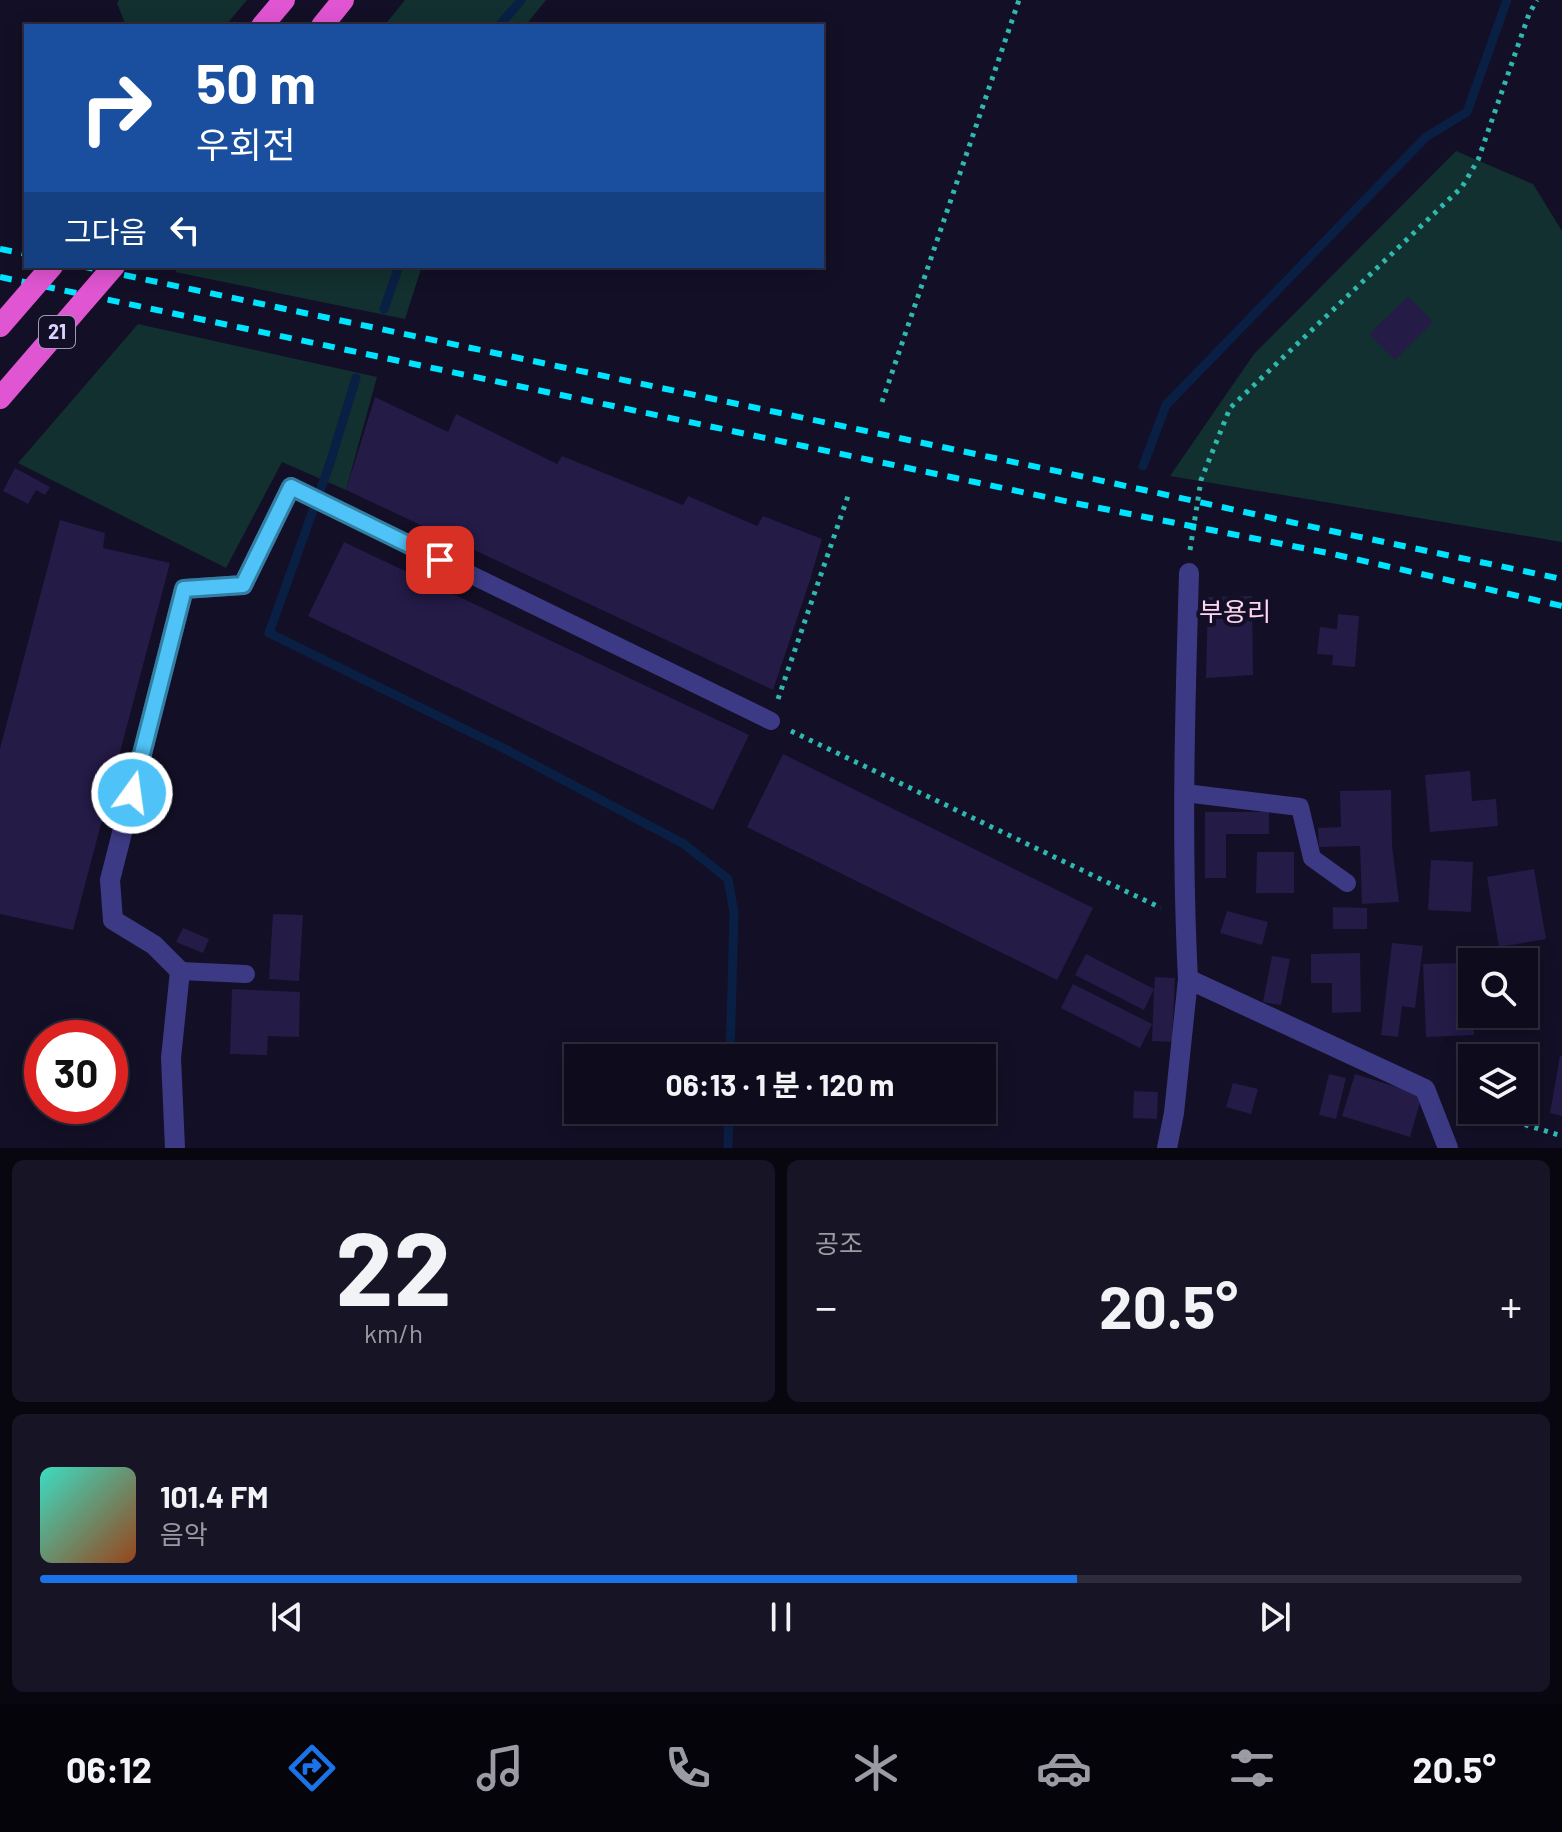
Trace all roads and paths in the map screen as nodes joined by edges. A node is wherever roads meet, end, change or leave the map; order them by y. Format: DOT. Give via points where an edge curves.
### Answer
graph roads {
  1 [pos="284,0"];
  2 [pos="343,0"];
  3 [pos="1019,0"];
  4 [pos="1537,0"];
  5 [pos="264,24"];
  6 [pos="324,24"];
  7 [pos="50,268"];
  8 [pos="112,268"];
  9 [pos="0,326"];
  10 [pos="0,398"];
  11 [pos="882,402"];
  12 [pos="297,490"];
  13 [pos="848,496"];
  14 [pos="1189,573"];
  15 [pos="771,721"];
  16 [pos="1185,793"];
  17 [pos="1347,883"];
  18 [pos="1185,919"];
  19 [pos="180,971"];
  20 [pos="246,974"];
  21 [pos="1188,979"];
  22 [pos="1523,1124"];
  23 [pos="1562,1136"];
  24 [pos="175,1148"];
  25 [pos="1167,1148"];
  26 [pos="1448,1148"];
  1 -- 5 [label="highway"];
  2 -- 6 [label="highway"];
  3 -- 11 [label="path"];
  4 -- 14 [label="path" via="1478,160 1462,187 1230,408 1201,480"];
  7 -- 9 [label="highway, 21, bridge"];
  8 -- 10 [label="highway, 21, bridge"];
  12 -- 15 [label="lane"];
  12 -- 19 [label="street" via="243,585 184,589 110,880 113,920 154,945"];
  13 -- 15 [label="path"];
  14 -- 16 [label="street"];
  15 -- 18 [label="path"];
  16 -- 17 [label="lane" via="1300,807 1312,858"];
  16 -- 18 [label="street"];
  18 -- 21 [label="street"];
  19 -- 20 [label="lane"];
  19 -- 24 [label="street" via="171,1058"];
  21 -- 25 [label="street"];
  21 -- 26 [label="street" via="1425,1089"];
  22 -- 23 [label="path"];
}
